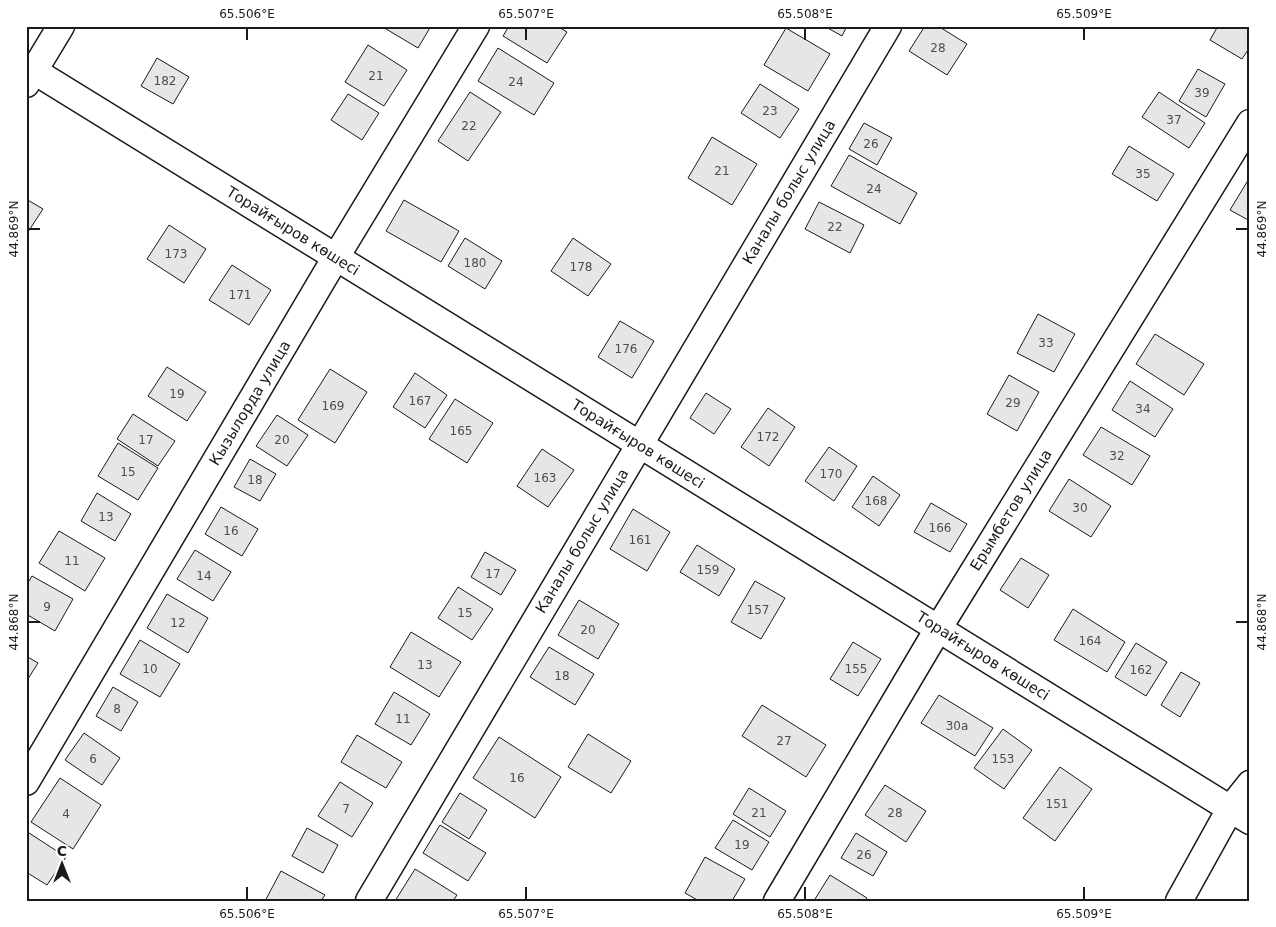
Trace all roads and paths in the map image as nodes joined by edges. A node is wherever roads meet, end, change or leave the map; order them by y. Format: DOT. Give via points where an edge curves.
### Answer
graph roads {
  1 [pos="61,26"];
  2 [pos="476,26"];
  3 [pos="888,26"];
  4 [pos="29,74"];
  5 [pos="1250,123"];
  6 [pos="336,257"];
  7 [pos="639,444"];
  8 [pos="938,629"];
  9 [pos="26,782"];
  10 [pos="1250,784"];
  11 [pos="1240,815"];
  12 [pos="369,901"];
  13 [pos="777,901"];
  14 [pos="1180,901"];
  1 -- 4 [label="street"];
  2 -- 6 [label="street, Кызылорда улица"];
  3 -- 7 [label="street, Каналы болыс улица"];
  4 -- 6 [label="street, Торайғыров көшесі"];
  5 -- 8 [label="street, Ерымбетов улица"];
  6 -- 7 [label="street, Торайғыров көшесі"];
  6 -- 9 [label="street, Кызылорда улица"];
  7 -- 8 [label="street, Торайғыров көшесі"];
  7 -- 12 [label="street, Каналы болыс улица"];
  8 -- 11 [label="street, Торайғыров көшесі"];
  8 -- 13 [label="street, Ерымбетов улица"];
  10 -- 11 [label="street"];
  11 -- 14 [label="street"];
}
